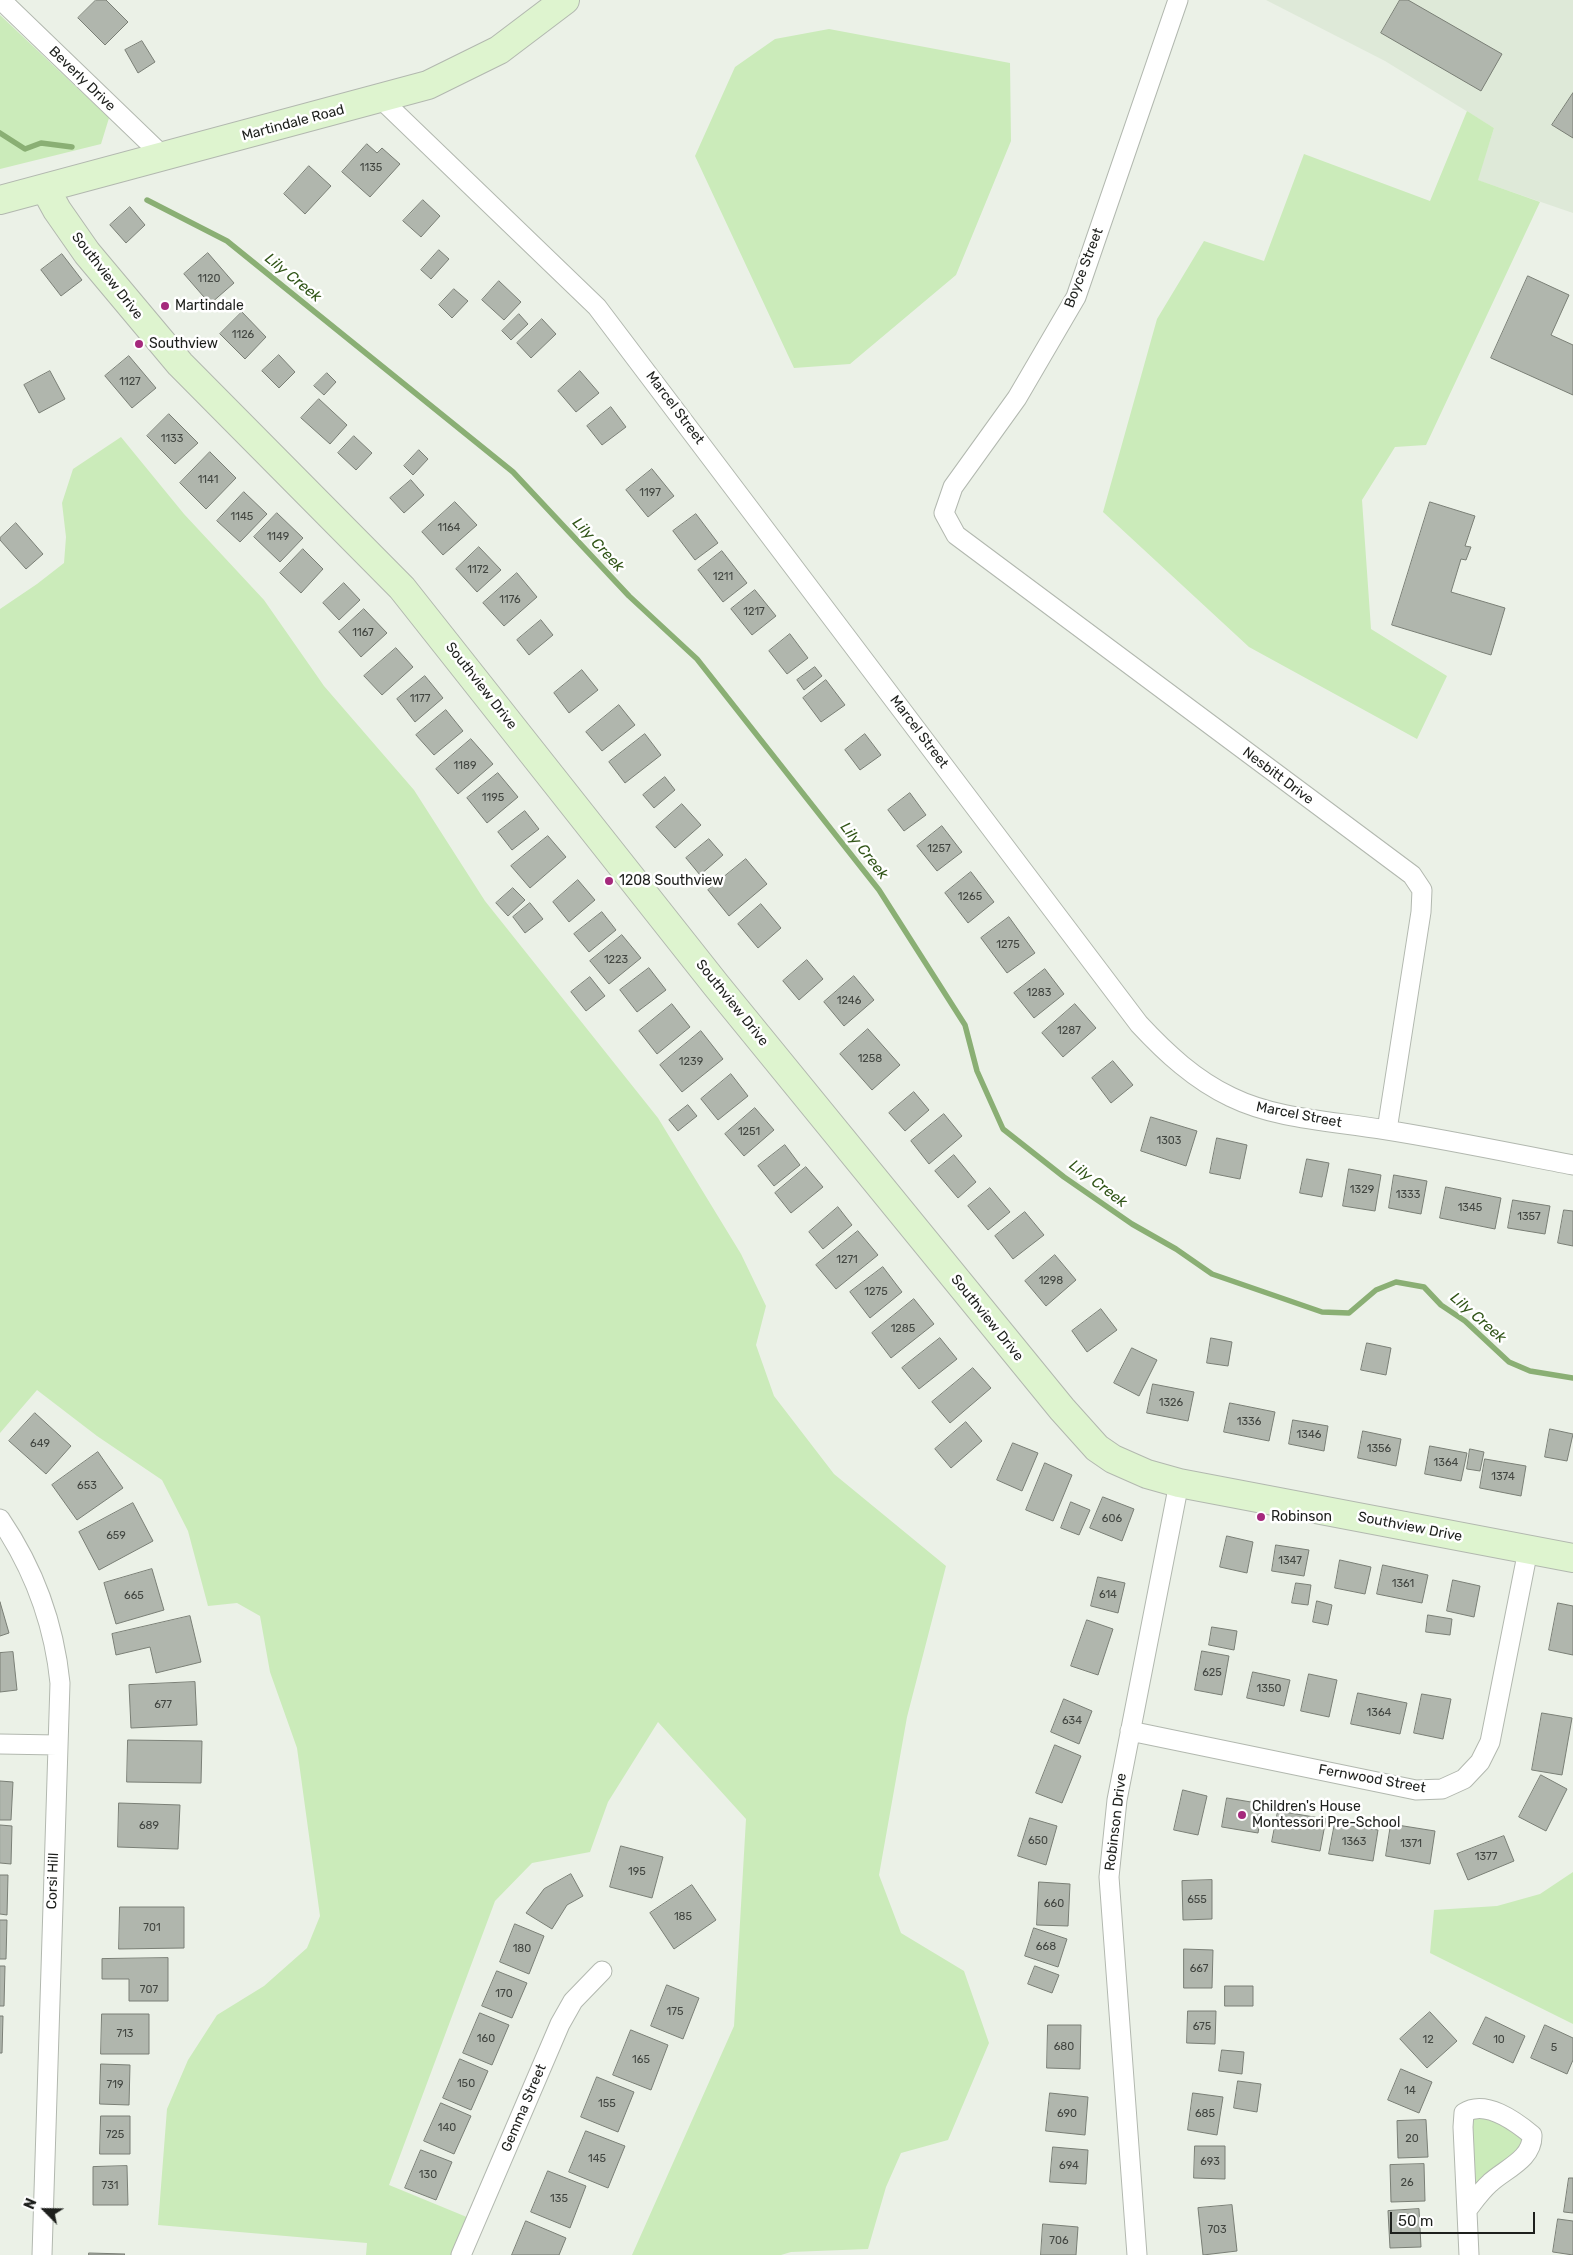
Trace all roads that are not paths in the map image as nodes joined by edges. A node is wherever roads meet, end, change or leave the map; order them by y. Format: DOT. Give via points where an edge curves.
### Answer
graph roads {
  1 [pos="1,0"];
  2 [pos="565,0"];
  3 [pos="1178,0"];
  4 [pos="381,99"];
  5 [pos="164,157"];
  6 [pos="46,190"];
  7 [pos="0,200"];
  8 [pos="944,513"];
  9 [pos="1387,1130"];
  10 [pos="1573,1165"];
  11 [pos="1179,1483"];
  12 [pos="0,1519"];
  13 [pos="1528,1550"];
  14 [pos="1573,1558"];
  15 [pos="1130,1731"];
  16 [pos="0,1744"];
  17 [pos="57,1746"];
  18 [pos="602,1971"];
  19 [pos="1467,2210"];
  20 [pos="42,2255"];
  21 [pos="461,2255"];
  22 [pos="1138,2255"];
  23 [pos="1469,2255"];
  1 -- 5 [label="street, Beverly Drive"];
  2 -- 4 [label="street, Martindale Road" via="500,50 428,85"];
  3 -- 8 [label="street, Boyce Street" via="1076,298 1017,398 953,487"];
  4 -- 5 [label="street, Martindale Road"];
  4 -- 9 [label="street, Marcel Street" via="597,307 1139,1024 1162,1048 1210,1086 1249,1105 1271,1112"];
  5 -- 6 [label="street, Martindale Road"];
  6 -- 7 [label="street, Martindale Road"];
  6 -- 11 [label="street, Southview Drive" via="87,253 180,364 402,588 716,985 1084,1435 1113,1459"];
  8 -- 9 [label="street, Nesbitt Drive" via="956,535 1412,875 1422,890 1421,912"];
  9 -- 10 [label="street, Marcel Street"];
  11 -- 13 [label="street, Southview Drive"];
  11 -- 15 [label="street, Robinson Drive"];
  12 -- 17 [label="street, Corsi Hill" via="28,1568 48,1617 60,1683"];
  13 -- 14 [label="street, Southview Drive"];
  13 -- 15 [label="street, Fernwood Street" via="1490,1742 1472,1772 1456,1784 1442,1789 1416,1790"];
  15 -- 22 [label="street, Robinson Drive" via="1112,1838 1109,1877"];
  16 -- 17 [label="street"];
  17 -- 20 [label="street, Corsi Hill"];
  18 -- 21 [label="street, Gemma Street" via="573,2001 560,2024"];
  19 -- 19 [label="street" via="1464,2114 1472,2108 1482,2107 1522,2127 1532,2135 1532,2142 1528,2152 1487,2185"];
  19 -- 23 [label="street"];
}
